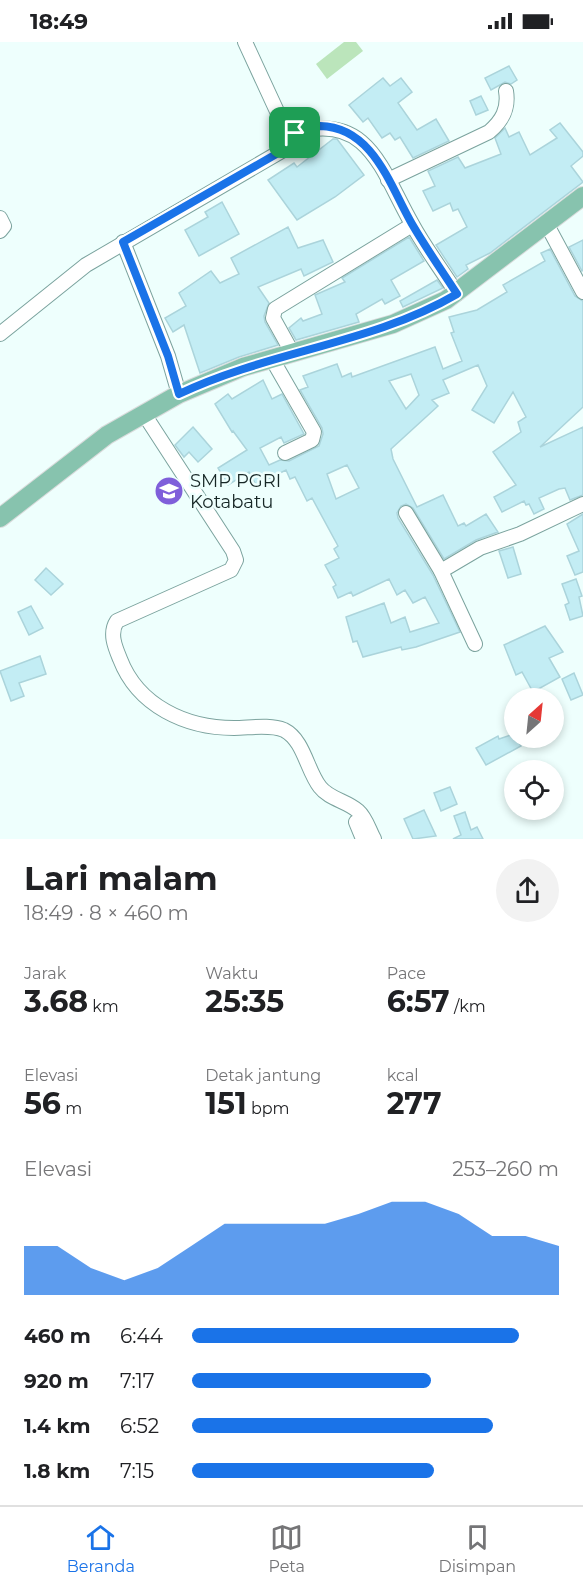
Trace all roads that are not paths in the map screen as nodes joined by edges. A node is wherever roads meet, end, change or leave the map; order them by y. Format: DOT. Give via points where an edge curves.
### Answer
graph roads {
  1 [pos="245,42"];
  2 [pos="506,91"];
  3 [pos="295,133"];
  4 [pos="388,180"];
  5 [pos="583,196"];
  6 [pos="0,218"];
  7 [pos="546,223"];
  8 [pos="412,225"];
  9 [pos="0,231"];
  10 [pos="123,242"];
  11 [pos="583,292"];
  12 [pos="457,294"];
  13 [pos="0,334"];
  14 [pos="293,354"];
  15 [pos="272,359"];
  16 [pos="179,394"];
  17 [pos="144,414"];
  18 [pos="285,453"];
  19 [pos="583,504"];
  20 [pos="406,513"];
  21 [pos="0,518"];
  22 [pos="441,571"];
  23 [pos="475,644"];
  24 [pos="356,822"];
  25 [pos="363,839"];
  26 [pos="374,839"];
  1 -- 3 [label="street" via="281,120"];
  2 -- 4 [label="street" via="505,111 489,132"];
  3 -- 4 [label="street" via="320,126 346,132 366,146"];
  3 -- 10 [label="street" via="285,149"];
  4 -- 8 [label="street"];
  5 -- 7 [label="main road"];
  6 -- 9 [label="street" via="4,225"];
  7 -- 11 [label="street"];
  7 -- 12 [label="main road"];
  8 -- 12 [label="street"];
  8 -- 14 [label="street" via="273,311"];
  10 -- 13 [label="street" via="73,274"];
  10 -- 16 [label="street"];
  12 -- 14 [label="main road" via="393,324"];
  14 -- 15 [label="main road"];
  15 -- 16 [label="main road" via="215,377"];
  15 -- 18 [label="street" via="314,432 312,440"];
  16 -- 17 [label="main road"];
  17 -- 21 [label="main road" via="87,449"];
  17 -- 26 [label="street" via="236,560 231,570 117,621 113,636 126,675 155,705 185,720 207,726 274,727 286,731 320,787 358,810"];
  19 -- 22 [label="street" via="526,532 480,548"];
  20 -- 22 [label="street"];
  22 -- 23 [label="street"];
  24 -- 25 [label="street"];
}
